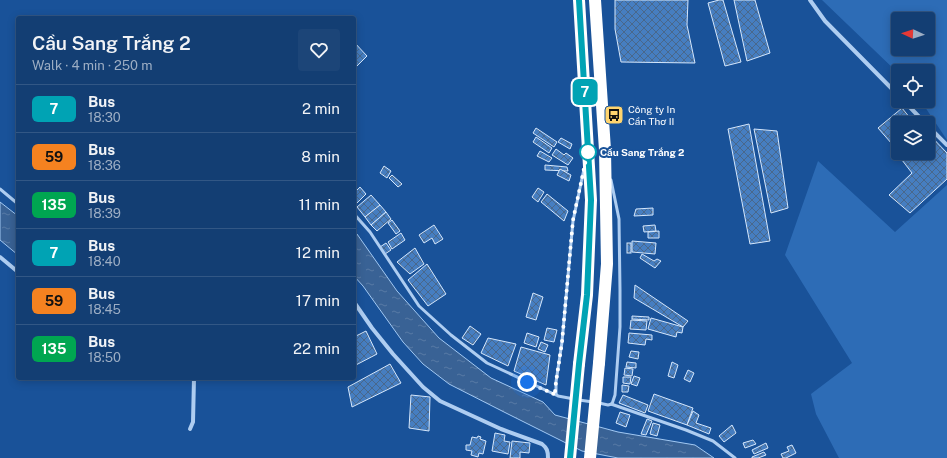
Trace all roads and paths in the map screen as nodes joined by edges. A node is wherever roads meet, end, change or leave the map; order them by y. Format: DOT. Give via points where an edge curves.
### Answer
graph roads {
  1 [pos="579,0"];
  2 [pos="595,0"];
  3 [pos="810,0"];
  4 [pos="891,88"];
  5 [pos="911,108"];
  6 [pos="918,116"];
  7 [pos="935,133"];
  8 [pos="947,145"];
  9 [pos="588,150"];
  10 [pos="605,150"];
  11 [pos="0,189"];
  12 [pos="16,202"];
  13 [pos="356,216"];
  14 [pos="0,257"];
  15 [pos="16,270"];
  16 [pos="356,305"];
  17 [pos="194,380"];
  18 [pos="556,395"];
  19 [pos="611,404"];
  20 [pos="190,429"];
  21 [pos="548,458"];
  22 [pos="570,458"];
  23 [pos="590,458"];
  24 [pos="735,458"];
  1 -- 9 [label="highway"];
  2 -- 10 [label="highway"];
  3 -- 4 [label="street" via="825,21"];
  5 -- 6 [label="street"];
  7 -- 8 [label="street"];
  9 -- 18 [label="lane" via="573,220"];
  9 -- 22 [label="highway, bridge" via="591,200 587,295"];
  10 -- 19 [label="lane" via="619,219 620,327 615,396"];
  10 -- 23 [label="highway, bridge" via="607,264"];
  11 -- 12 [label="lane"];
  13 -- 18 [label="lane" via="370,232 419,306 451,335 487,363"];
  14 -- 15 [label="street"];
  16 -- 21 [label="street" via="393,354 423,387 440,401 542,444 547,448"];
  17 -- 20 [label="street" via="193,422"];
  18 -- 19 [label="lane"];
  19 -- 24 [label="lane" via="713,441"];
}
